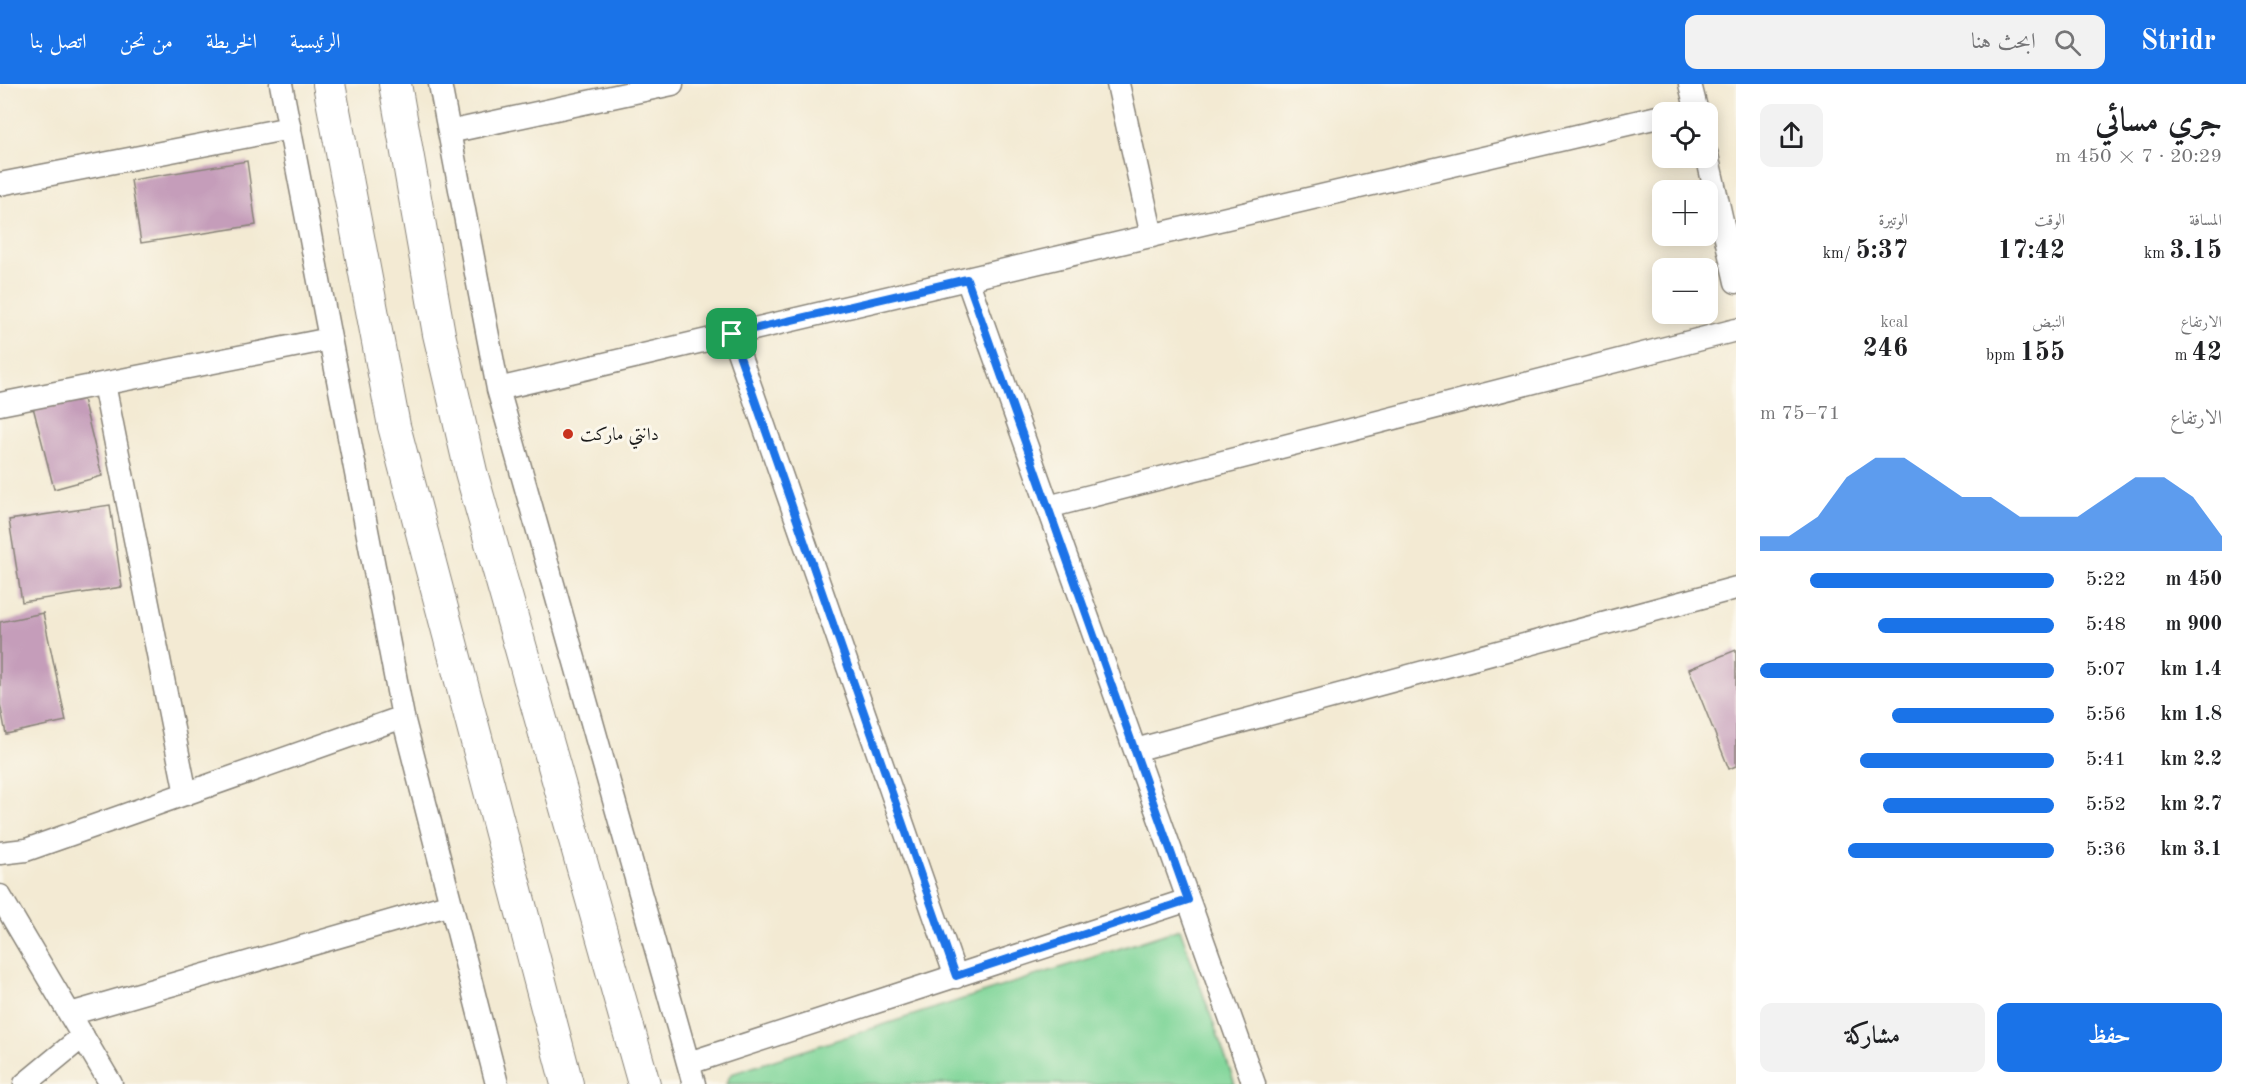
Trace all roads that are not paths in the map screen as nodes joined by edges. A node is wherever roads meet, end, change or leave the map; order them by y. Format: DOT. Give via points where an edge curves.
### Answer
graph roads {
  1 [pos="281,84"];
  2 [pos="329,84"];
  3 [pos="395,84"];
  4 [pos="440,84"];
  5 [pos="672,84"];
  6 [pos="1118,84"];
  7 [pos="1690,84"];
  8 [pos="1691,102"];
  9 [pos="1652,118"];
  10 [pos="290,128"];
  11 [pos="449,132"];
  12 [pos="1710,168"];
  13 [pos="0,184"];
  14 [pos="1152,236"];
  15 [pos="967,279"];
  16 [pos="1736,282"];
  17 [pos="1736,330"];
  18 [pos="732,334"];
  19 [pos="330,339"];
  20 [pos="104,384"];
  21 [pos="498,389"];
  22 [pos="0,404"];
  23 [pos="1048,507"];
  24 [pos="1736,588"];
  25 [pos="403,717"];
  26 [pos="1135,750"];
  27 [pos="186,794"];
  28 [pos="0,853"];
  29 [pos="0,896"];
  30 [pos="1188,900"];
  31 [pos="451,904"];
  32 [pos="956,976"];
  33 [pos="70,1014"];
  34 [pos="83,1036"];
  35 [pos="692,1073"];
  36 [pos="492,1083"];
  37 [pos="25,1084"];
  38 [pos="111,1084"];
  39 [pos="567,1084"];
  40 [pos="644,1084"];
  41 [pos="1254,1084"];
  1 -- 10 [label="street"];
  2 -- 39 [label="main road" via="394,426"];
  3 -- 40 [label="main road" via="439,334 471,472"];
  4 -- 11 [label="street"];
  5 -- 11 [label="street"];
  6 -- 14 [label="street"];
  7 -- 8 [label="street"];
  9 -- 14 [label="street"];
  10 -- 13 [label="street"];
  10 -- 19 [label="street"];
  11 -- 21 [label="street"];
  12 -- 16 [label="street"];
  14 -- 15 [label="street"];
  15 -- 18 [label="street"];
  15 -- 23 [label="street"];
  17 -- 23 [label="street"];
  18 -- 21 [label="street"];
  18 -- 32 [label="street"];
  19 -- 20 [label="street"];
  19 -- 25 [label="street"];
  20 -- 22 [label="street"];
  20 -- 27 [label="street"];
  21 -- 35 [label="street"];
  23 -- 26 [label="street"];
  24 -- 26 [label="street"];
  25 -- 27 [label="street"];
  25 -- 31 [label="street"];
  26 -- 30 [label="street"];
  27 -- 28 [label="street" via="27,850"];
  29 -- 33 [label="street"];
  30 -- 32 [label="street"];
  30 -- 41 [label="street"];
  31 -- 33 [label="street"];
  31 -- 36 [label="street"];
  32 -- 35 [label="street"];
  33 -- 34 [label="street"];
  34 -- 37 [label="street"];
  34 -- 38 [label="street"];
}
